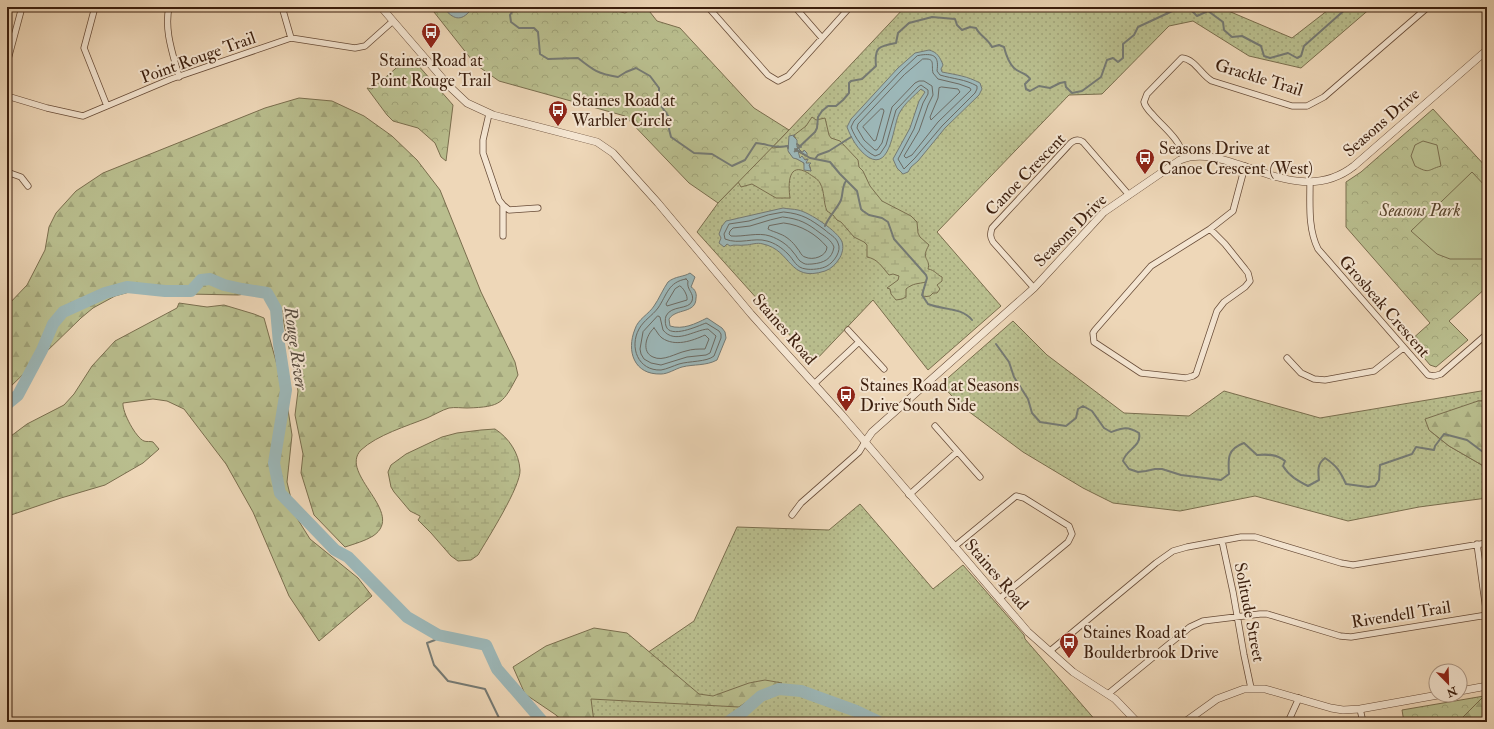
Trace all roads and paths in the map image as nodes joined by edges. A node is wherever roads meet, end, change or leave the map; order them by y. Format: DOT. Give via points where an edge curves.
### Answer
graph roads {
  1 [pos="22,7"];
  2 [pos="95,7"];
  3 [pos="169,7"];
  4 [pos="282,7"];
  5 [pos="381,7"];
  6 [pos="708,7"];
  7 [pos="795,7"];
  8 [pos="850,7"];
  9 [pos="1428,7"];
  10 [pos="393,21"];
  11 [pos="291,38"];
  12 [pos="822,38"];
  13 [pos="1487,50"];
  14 [pos="7,62"];
  15 [pos="179,77"];
  16 [pos="7,96"];
  17 [pos="106,106"];
  18 [pos="489,114"];
  19 [pos="1184,158"];
  20 [pos="1245,166"];
  21 [pos="7,172"];
  22 [pos="1310,183"];
  23 [pos="28,186"];
  24 [pos="1130,195"];
  25 [pos="503,206"];
  26 [pos="538,208"];
  27 [pos="1210,229"];
  28 [pos="504,236"];
  29 [pos="1034,288"];
  30 [pos="848,330"];
  31 [pos="1487,334"];
  32 [pos="859,342"];
  33 [pos="1403,348"];
  34 [pos="1287,358"];
  35 [pos="884,369"];
  36 [pos="814,384"];
  37 [pos="935,426"];
  38 [pos="865,442"];
  39 [pos="956,452"];
  40 [pos="980,477"];
  41 [pos="909,495"];
  42 [pos="792,515"];
  43 [pos="1222,541"];
  44 [pos="1487,542"];
  45 [pos="1477,544"];
  46 [pos="954,547"];
  47 [pos="999,599"];
  48 [pos="1237,616"];
  49 [pos="1487,616"];
  50 [pos="1050,651"];
  51 [pos="1487,686"];
  52 [pos="1251,688"];
  53 [pos="1468,690"];
  54 [pos="1108,694"];
  55 [pos="1428,697"];
  56 [pos="1299,698"];
  57 [pos="1360,709"];
  58 [pos="1137,722"];
  59 [pos="1185,722"];
  60 [pos="1288,722"];
  61 [pos="1362,722"];
  1 -- 14 [label="street"];
  2 -- 17 [label="street" via="84,48"];
  3 -- 15 [label="street" via="167,33"];
  4 -- 11 [label="street"];
  5 -- 10 [label="street, Staines Road"];
  6 -- 12 [label="street" via="768,76 778,81 788,76"];
  7 -- 12 [label="street"];
  8 -- 12 [label="street"];
  9 -- 19 [label="street, Grackle Trail" via="1324,97 1307,106 1292,106 1212,81 1190,60 1182,58 1147,94 1144,102 1177,142"];
  10 -- 11 [label="street, Point Rouge Trail" via="365,46 355,48"];
  10 -- 18 [label="street, Staines Road" via="450,87 467,103"];
  11 -- 15 [label="street, Point Rouge Trail"];
  13 -- 22 [label="street, Seasons Drive" via="1352,167 1335,177"];
  15 -- 17 [label="street, Point Rouge Trail"];
  16 -- 17 [label="street, Point Rouge Trail" via="82,116"];
  18 -- 25 [label="street" via="483,153"];
  18 -- 36 [label="street, Staines Road" via="597,142 613,153"];
  19 -- 20 [label="street, Seasons Drive" via="1211,157"];
  19 -- 24 [label="street, Seasons Drive"];
  20 -- 22 [label="street, Seasons Drive"];
  20 -- 27 [label="street" via="1233,211"];
  21 -- 23 [label="street" via="21,177"];
  22 -- 33 [label="street, Grosbeak Crescent" via="1312,236 1318,249"];
  24 -- 29 [label="street, Seasons Drive" via="1104,212"];
  24 -- 29 [label="street, Canoe Crescent" via="1083,142 1074,141 1068,146 990,232 993,242"];
  25 -- 26 [label="street" via="509,210"];
  25 -- 28 [label="street"];
  27 -- 27 [label="street" via="1151,266 1095,330 1094,342 1141,373 1186,378 1196,374 1217,311 1250,281 1245,269"];
  29 -- 38 [label="street, Seasons Drive" via="872,432"];
  30 -- 32 [label="street"];
  31 -- 33 [label="street, Grosbeak Crescent" via="1441,374 1434,376 1422,370"];
  32 -- 35 [label="street"];
  32 -- 36 [label="street"];
  33 -- 34 [label="street" via="1374,371 1325,380 1314,379 1301,373"];
  36 -- 38 [label="street, Staines Road"];
  37 -- 39 [label="street"];
  38 -- 41 [label="street, Staines Road"];
  38 -- 42 [label="street" via="859,452 801,503"];
  39 -- 40 [label="street"];
  39 -- 41 [label="street"];
  41 -- 46 [label="street, Staines Road"];
  43 -- 45 [label="street" via="1255,537 1353,565"];
  43 -- 48 [label="street, Solitude Street"];
  43 -- 50 [label="street" via="1179,548 1165,556"];
  44 -- 45 [label="street"];
  45 -- 49 [label="street"];
  46 -- 47 [label="street, Staines Road"];
  46 -- 47 [label="street" via="1016,496 1024,498 1069,526 1072,534 1068,542"];
  47 -- 50 [label="street, Staines Road" via="1028,632"];
  48 -- 49 [label="street, Rivendell Trail" via="1267,614 1351,637"];
  48 -- 52 [label="street, Solitude Street"];
  48 -- 54 [label="street, Rivendell Trail" via="1203,621 1190,627"];
  50 -- 54 [label="street, Staines Road" via="1073,672"];
  51 -- 53 [label="street"];
  52 -- 56 [label="street"];
  52 -- 59 [label="street" via="1216,699"];
  54 -- 58 [label="street, Staines Road"];
  55 -- 57 [label="street"];
  56 -- 57 [label="street" via="1338,709"];
  56 -- 60 [label="street"];
  57 -- 61 [label="street"];
}
